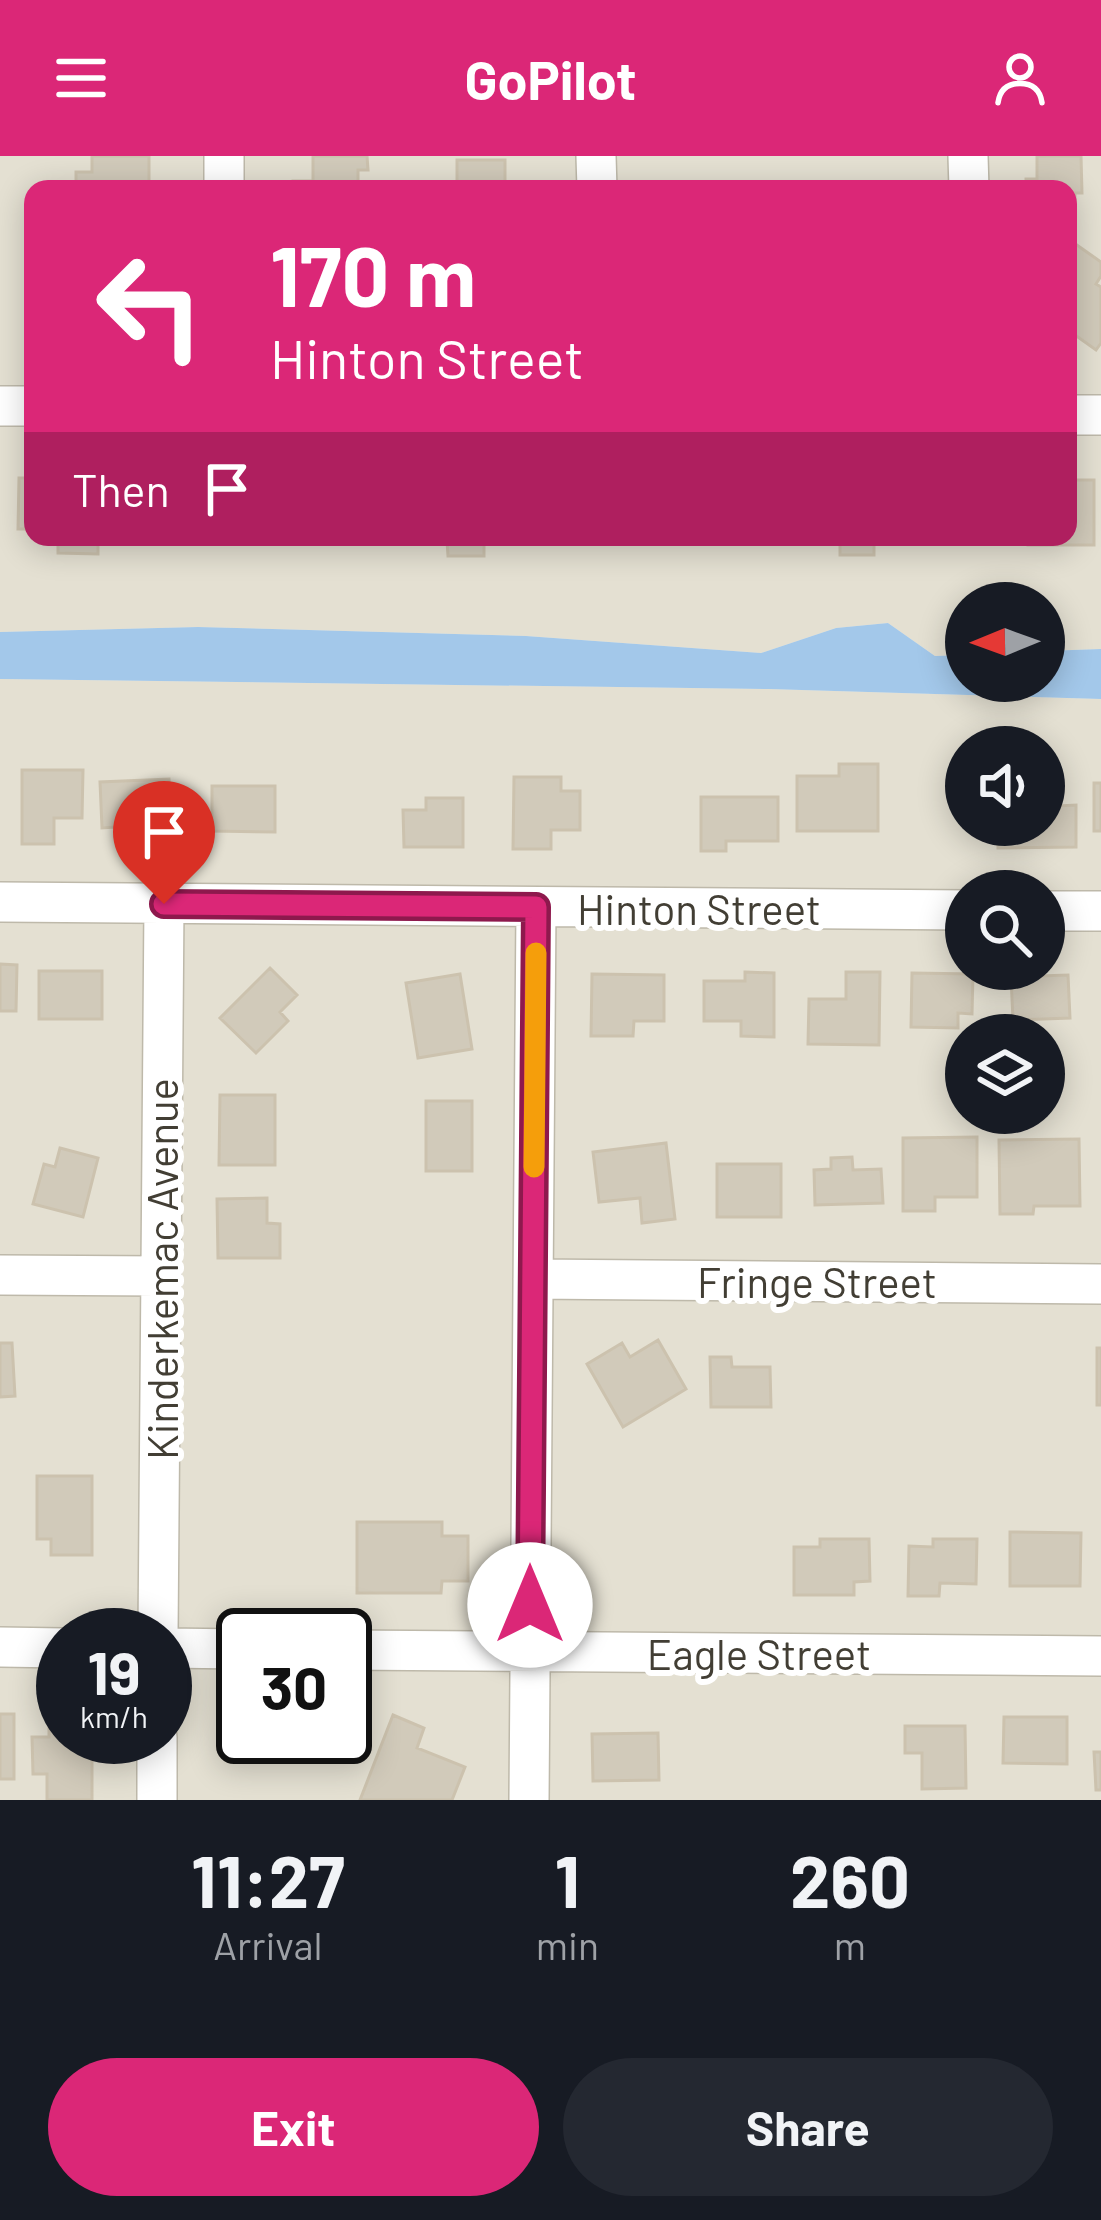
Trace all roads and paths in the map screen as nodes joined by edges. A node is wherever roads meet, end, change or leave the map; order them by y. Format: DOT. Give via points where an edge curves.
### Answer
graph roads {
  1 [pos="0,902"];
  2 [pos="164,904"];
  3 [pos="536,907"];
  4 [pos="945,910"];
  5 [pos="1065,911"];
  6 [pos="1101,911"];
  7 [pos="0,1275"];
  8 [pos="161,1276"];
  9 [pos="533,1279"];
  10 [pos="1101,1284"];
  11 [pos="158,1608"];
  12 [pos="0,1647"];
  13 [pos="36,1648"];
  14 [pos="372,1650"];
  15 [pos="530,1651"];
  16 [pos="1101,1656"];
  17 [pos="157,1764"];
  18 [pos="157,1800"];
  19 [pos="529,1800"];
  1 -- 2 [label="street, Hinton Street"];
  2 -- 3 [label="street, Hinton Street"];
  2 -- 8 [label="street, Kinderkemac Avenue"];
  3 -- 4 [label="street, Hinton Street"];
  3 -- 9 [label="street"];
  5 -- 6 [label="street"];
  7 -- 8 [label="street"];
  8 -- 11 [label="street, Kinderkemac Avenue"];
  9 -- 10 [label="street, Fringe Street"];
  9 -- 15 [label="street"];
  12 -- 13 [label="street"];
  14 -- 15 [label="street, Eagle Street"];
  15 -- 16 [label="street, Eagle Street"];
  15 -- 19 [label="street"];
  17 -- 18 [label="street"];
}
